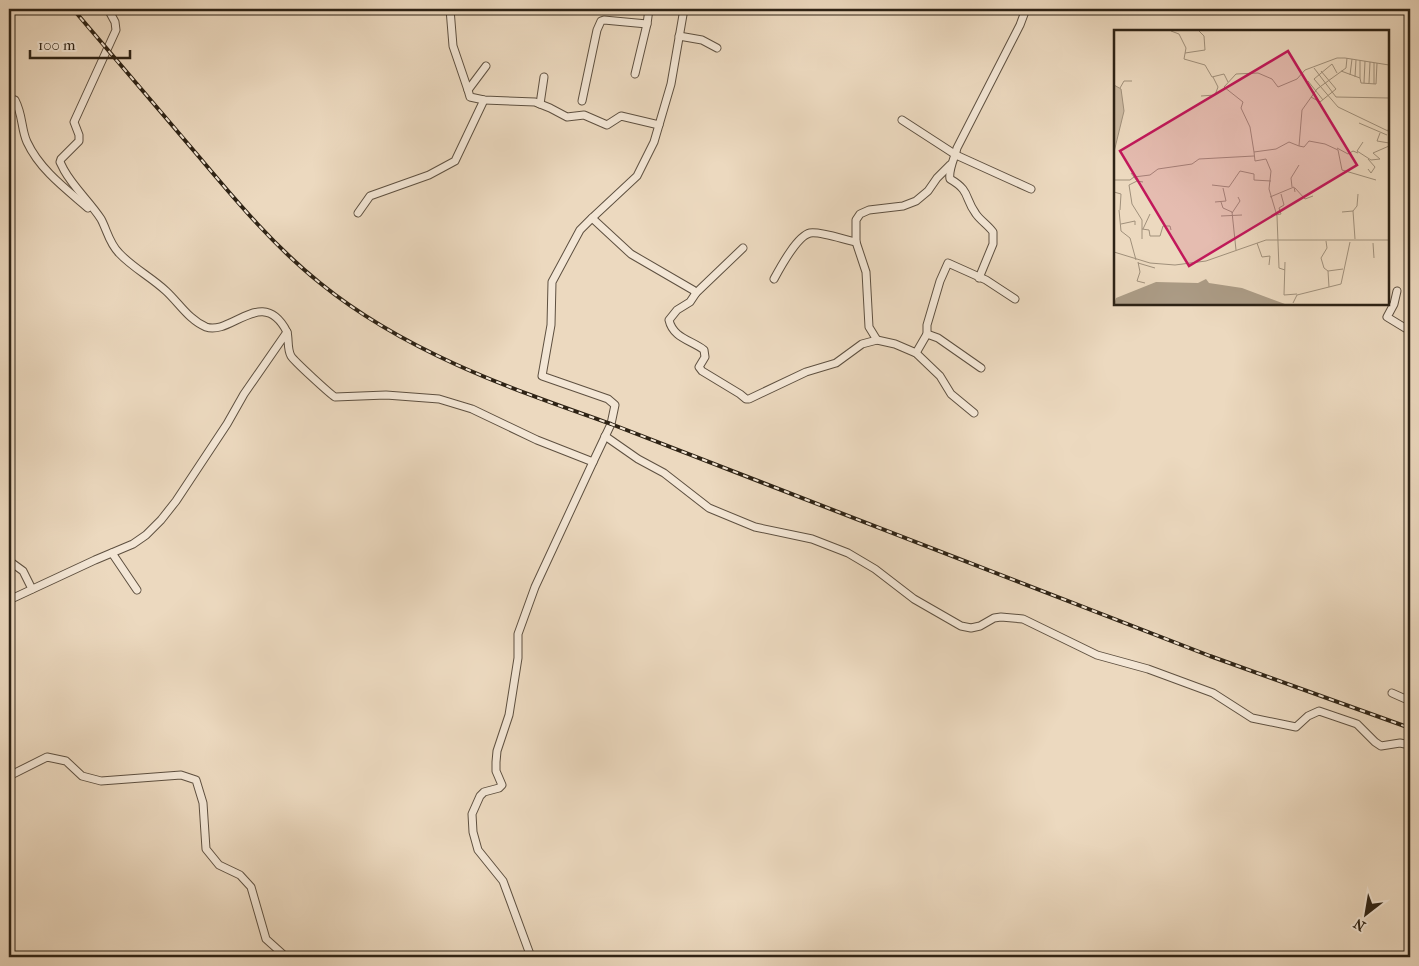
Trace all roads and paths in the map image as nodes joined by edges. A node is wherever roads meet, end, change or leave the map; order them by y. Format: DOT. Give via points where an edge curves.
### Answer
graph roads {
  1 [pos="108,9"];
  2 [pos="450,9"];
  3 [pos="649,9"];
  4 [pos="684,9"];
  5 [pos="1026,9"];
  6 [pos="646,24"];
  7 [pos="679,36"];
  8 [pos="717,48"];
  9 [pos="486,66"];
  10 [pos="636,74"];
  11 [pos="544,77"];
  12 [pos="468,90"];
  13 [pos="9,98"];
  14 [pos="484,100"];
  15 [pos="582,101"];
  16 [pos="540,104"];
  17 [pos="902,120"];
  18 [pos="659,125"];
  19 [pos="955,158"];
  20 [pos="1031,189"];
  21 [pos="358,213"];
  22 [pos="99,217"];
  23 [pos="592,218"];
  24 [pos="856,242"];
  25 [pos="743,248"];
  26 [pos="979,278"];
  27 [pos="774,279"];
  28 [pos="1397,290"];
  29 [pos="696,293"];
  30 [pos="1015,299"];
  31 [pos="1410,331"];
  32 [pos="286,332"];
  33 [pos="927,334"];
  34 [pos="877,340"];
  35 [pos="916,353"];
  36 [pos="981,368"];
  37 [pos="974,413"];
  38 [pos="605,436"];
  39 [pos="593,462"];
  40 [pos="112,553"];
  41 [pos="9,558"];
  42 [pos="32,590"];
  43 [pos="137,590"];
  44 [pos="9,600"];
  45 [pos="1392,693"];
  46 [pos="1410,701"];
  47 [pos="1410,738"];
  48 [pos="1400,743"];
  49 [pos="1410,746"];
  50 [pos="9,776"];
  51 [pos="286,957"];
  52 [pos="531,957"];
  1 -- 22 [label="street" via="115,22 114,38 74,122 79,141 60,162 68,178"];
  2 -- 12 [label="street" via="453,46"];
  3 -- 6 [label="street"];
  4 -- 7 [label="street"];
  5 -- 19 [label="street"];
  6 -- 10 [label="street"];
  6 -- 15 [label="street" via="601,22"];
  7 -- 8 [label="street" via="702,40"];
  7 -- 18 [label="street" via="672,84"];
  9 -- 12 [label="street"];
  11 -- 16 [label="street"];
  12 -- 14 [label="street" via="470,97"];
  13 -- 22 [label="street" via="15,100 20,109 26,140 42,166"];
  14 -- 16 [label="street"];
  14 -- 21 [label="street" via="455,161 429,175 370,196"];
  16 -- 18 [label="street" via="566,117 584,115 607,125 621,116"];
  17 -- 19 [label="street"];
  18 -- 23 [label="street" via="637,176"];
  19 -- 20 [label="street"];
  19 -- 24 [label="street" via="916,201 860,214 856,220"];
  19 -- 26 [label="street" via="950,179 967,193 976,214 993,232 993,244"];
  22 -- 32 [label="street" via="120,254 166,290 190,316 207,327 261,312 275,317"];
  23 -- 29 [label="street" via="631,254"];
  23 -- 38 [label="street" via="580,230 552,282 551,325 542,376 612,402 614,414"];
  24 -- 27 [label="street" via="809,233 787,256"];
  24 -- 34 [label="street" via="866,272 870,327"];
  25 -- 29 [label="street"];
  26 -- 30 [label="street"];
  26 -- 33 [label="street" via="948,263 940,281"];
  28 -- 31 [label="street" via="1387,317"];
  29 -- 34 [label="street" via="669,320 671,328 704,350 705,356 699,367 702,371 749,400 806,372 836,364 862,344"];
  32 -- 39 [label="street" via="290,355 335,397 386,395 439,399 472,409"];
  32 -- 40 [label="street" via="176,501 146,535"];
  33 -- 35 [label="street"];
  33 -- 36 [label="street"];
  34 -- 35 [label="street"];
  35 -- 37 [label="street" via="940,376 951,394"];
  38 -- 39 [label="street"];
  38 -- 48 [label="street" via="638,460 664,473 709,508 755,527 812,539 848,553 914,599 961,626 980,626 1001,617 1023,619 1097,655 1148,669 1213,693 1252,718 1296,726 1319,711 1357,724 1381,746"];
  39 -- 52 [label="street" via="534,587 518,634 518,658 509,715 497,751 496,770 502,785 484,792 472,814 478,850 503,881"];
  40 -- 42 [label="street"];
  40 -- 43 [label="street"];
  41 -- 42 [label="street" via="23,571"];
  42 -- 44 [label="street"];
  45 -- 46 [label="street"];
  47 -- 48 [label="street"];
  48 -- 49 [label="street"];
  50 -- 51 [label="street" via="46,757 66,761 82,776 101,781 181,775 196,780 203,803 206,849 219,865 240,875 251,887 266,939"];
}
